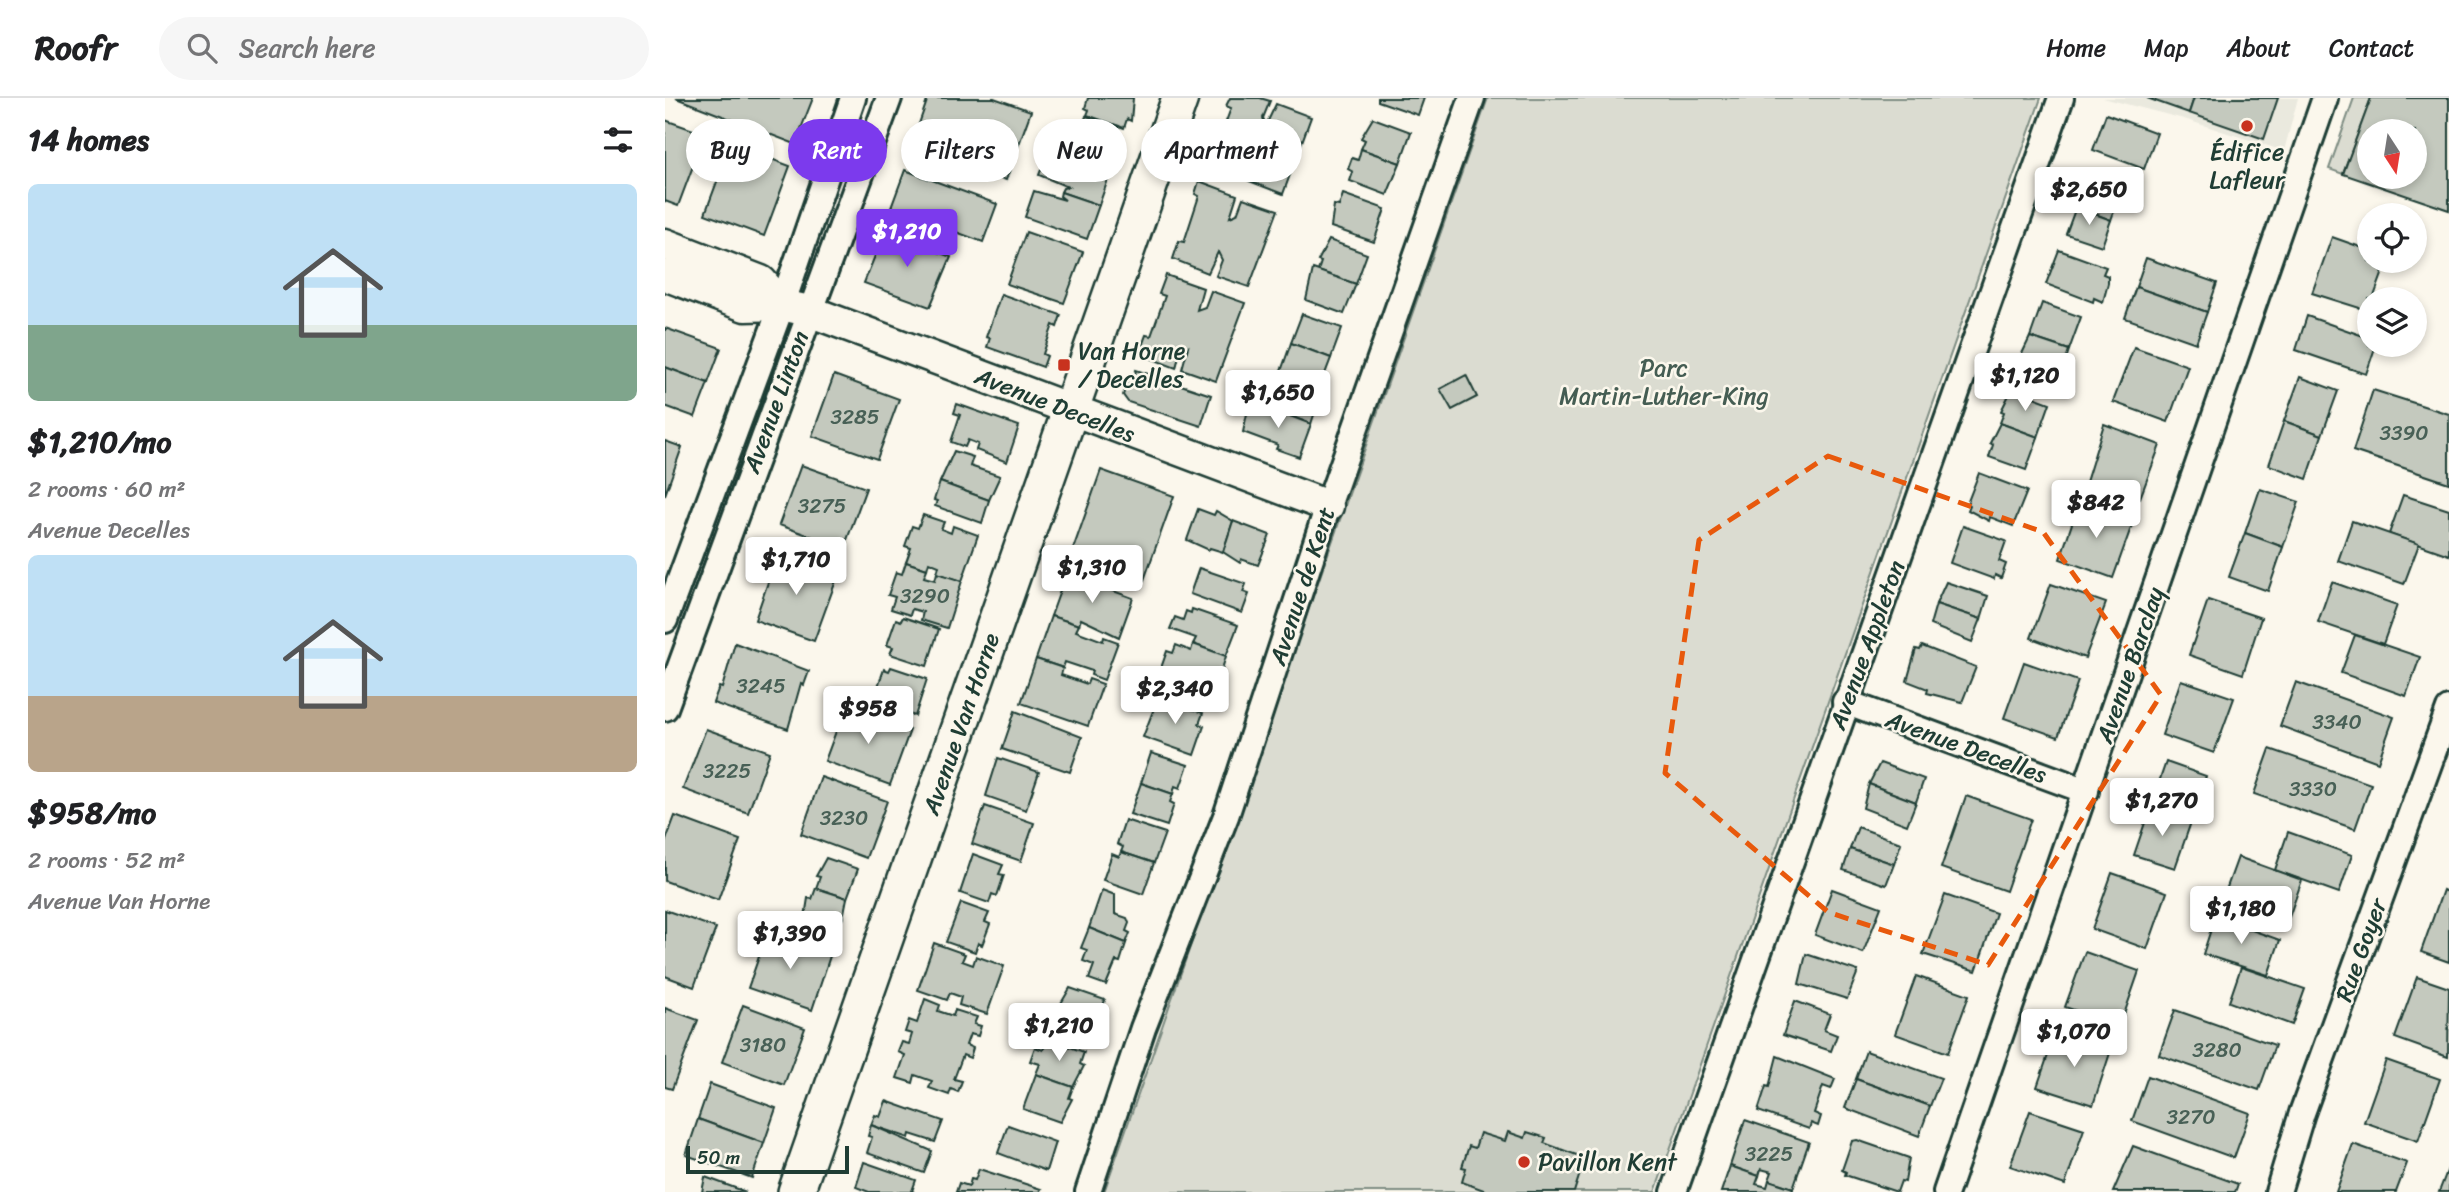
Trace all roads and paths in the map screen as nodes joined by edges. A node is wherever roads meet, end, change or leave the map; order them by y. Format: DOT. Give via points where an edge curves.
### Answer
graph roads {
  1 [pos="853,98"];
  2 [pos="889,98"];
  3 [pos="1181,98"];
  4 [pos="1472,98"];
  5 [pos="2061,98"];
  6 [pos="2325,98"];
  7 [pos="665,244"];
  8 [pos="665,275"];
  9 [pos="795,308"];
  10 [pos="1071,411"];
  11 [pos="1328,506"];
  12 [pos="673,571"];
  13 [pos="709,585"];
  14 [pos="665,620"];
  15 [pos="1845,702"];
  16 [pos="665,708"];
  17 [pos="2449,709"];
  18 [pos="2086,791"];
  19 [pos="1950,1191"];
  20 [pos="796,1192"];
  21 [pos="1088,1192"];
  22 [pos="1674,1192"];
  23 [pos="2278,1192"];
  1 -- 9 [label="street, Avenue Linton"];
  2 -- 9 [label="street, Avenue Linton"];
  3 -- 10 [label="main road, Avenue Van Horne"];
  4 -- 11 [label="street, Avenue de Kent"];
  5 -- 15 [label="street, Avenue Appleton"];
  6 -- 18 [label="street, Avenue Barclay"];
  7 -- 9 [label="street, Avenue Decelles" via="761,281"];
  8 -- 9 [label="street, Avenue Decelles" via="745,306"];
  9 -- 10 [label="street, Avenue Decelles"];
  9 -- 12 [label="street, Avenue Linton"];
  9 -- 13 [label="street, Avenue Linton"];
  10 -- 11 [label="street, Avenue Decelles"];
  10 -- 20 [label="main road, Avenue Van Horne"];
  11 -- 21 [label="street, Avenue de Kent" via="1226,816 1147,1016"];
  12 -- 13 [label="street"];
  12 -- 14 [label="street, Avenue Linton"];
  13 -- 16 [label="street, Avenue Linton"];
  15 -- 18 [label="street, Avenue Decelles"];
  15 -- 22 [label="street, Avenue Appleton"];
  17 -- 23 [label="street, Rue Goyer"];
  18 -- 19 [label="street, Avenue Barclay" via="1993,1051"];
}
